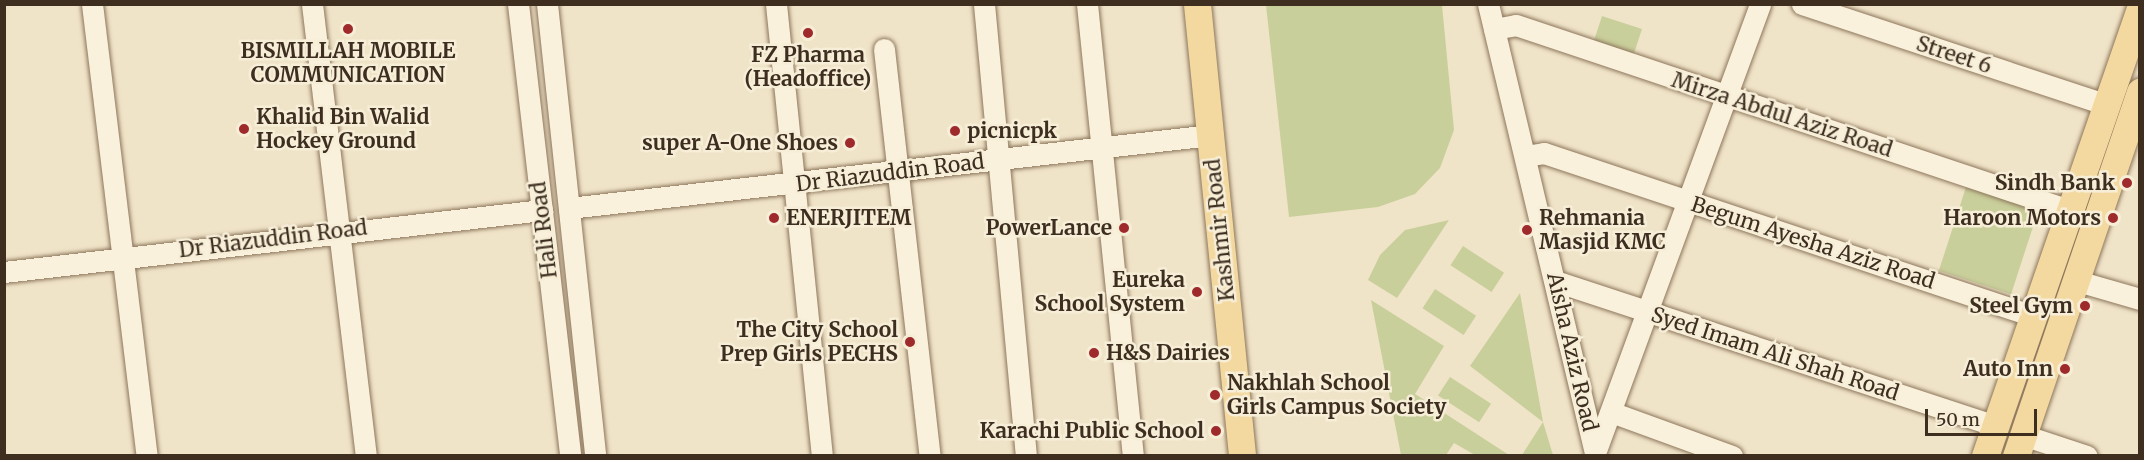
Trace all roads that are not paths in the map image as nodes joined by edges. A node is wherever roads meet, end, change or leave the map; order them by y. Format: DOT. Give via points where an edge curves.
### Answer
graph roads {
  1 [pos="92,4"];
  2 [pos="312,4"];
  3 [pos="518,4"];
  4 [pos="547,4"];
  5 [pos="776,4"];
  6 [pos="984,4"];
  7 [pos="1087,4"];
  8 [pos="1197,4"];
  9 [pos="1211,4"];
  10 [pos="1488,4"];
  11 [pos="1760,4"];
  12 [pos="1802,4"];
  13 [pos="2139,9"];
  14 [pos="1494,29"];
  15 [pos="884,49"];
  16 [pos="2139,94"];
  17 [pos="1727,98"];
  18 [pos="2107,105"];
  19 [pos="1210,135"];
  20 [pos="1104,148"];
  21 [pos="1525,156"];
  22 [pos="998,160"];
  23 [pos="898,172"];
  24 [pos="794,185"];
  25 [pos="1689,202"];
  26 [pos="568,205"];
  27 [pos="542,208"];
  28 [pos="2069,210"];
  29 [pos="338,231"];
  30 [pos="122,258"];
  31 [pos="4,272"];
  32 [pos="2074,280"];
  33 [pos="1555,281"];
  34 [pos="2139,299"];
  35 [pos="1648,312"];
  36 [pos="2032,316"];
  37 [pos="1611,412"];
  38 [pos="1995,426"];
  39 [pos="2019,445"];
  40 [pos="1596,454"];
  41 [pos="147,456"];
  42 [pos="366,456"];
  43 [pos="570,456"];
  44 [pos="595,456"];
  45 [pos="822,456"];
  46 [pos="930,456"];
  47 [pos="1026,456"];
  48 [pos="1134,456"];
  49 [pos="1242,456"];
  50 [pos="1255,456"];
  51 [pos="1732,456"];
  52 [pos="1985,456"];
  53 [pos="2087,456"];
  1 -- 30 [label="street"];
  2 -- 29 [label="street"];
  3 -- 27 [label="street, Hali Road"];
  4 -- 26 [label="street, Hali Road"];
  5 -- 24 [label="street"];
  6 -- 22 [label="street"];
  7 -- 20 [label="street"];
  8 -- 19 [label="main road, Kashmir Road"];
  9 -- 50 [label="main road, Kashmir Road"];
  10 -- 14 [label="street, Aisha Aziz Road"];
  11 -- 17 [label="street"];
  12 -- 18 [label="street, Street 6"];
  13 -- 18 [label="main road"];
  14 -- 17 [label="street, Mirza Abdul Aziz Road" via="1515,25"];
  14 -- 21 [label="street, Aisha Aziz Road"];
  15 -- 23 [label="street"];
  16 -- 32 [label="main road"];
  17 -- 25 [label="street"];
  17 -- 28 [label="street, Mirza Abdul Aziz Road"];
  18 -- 28 [label="main road"];
  19 -- 20 [label="street, Dr Riazuddin Road"];
  19 -- 49 [label="main road, Kashmir Road"];
  20 -- 22 [label="street, Dr Riazuddin Road"];
  20 -- 48 [label="street"];
  21 -- 25 [label="street, Begum Ayesha Aziz Road" via="1544,153"];
  21 -- 33 [label="street, Aisha Aziz Road"];
  22 -- 23 [label="street, Dr Riazuddin Road"];
  22 -- 47 [label="street"];
  23 -- 24 [label="street, Dr Riazuddin Road"];
  23 -- 46 [label="street"];
  24 -- 26 [label="street, Dr Riazuddin Road"];
  24 -- 45 [label="street"];
  25 -- 35 [label="street"];
  25 -- 36 [label="street, Begum Ayesha Aziz Road"];
  26 -- 27 [label="street, Dr Riazuddin Road"];
  26 -- 44 [label="street, Hali Road"];
  27 -- 29 [label="street, Dr Riazuddin Road"];
  27 -- 43 [label="street, Hali Road"];
  28 -- 36 [label="main road"];
  29 -- 30 [label="street, Dr Riazuddin Road"];
  29 -- 42 [label="street"];
  30 -- 31 [label="street, Dr Riazuddin Road"];
  30 -- 41 [label="street"];
  32 -- 34 [label="street"];
  32 -- 39 [label="main road"];
  33 -- 35 [label="street, Syed Imam Ali Shah Road"];
  33 -- 40 [label="street, Aisha Aziz Road"];
  35 -- 37 [label="street"];
  35 -- 38 [label="street, Syed Imam Ali Shah Road"];
  36 -- 38 [label="main road"];
  37 -- 40 [label="street"];
  37 -- 51 [label="street"];
  38 -- 52 [label="main road"];
  39 -- 53 [label="street"];
}
